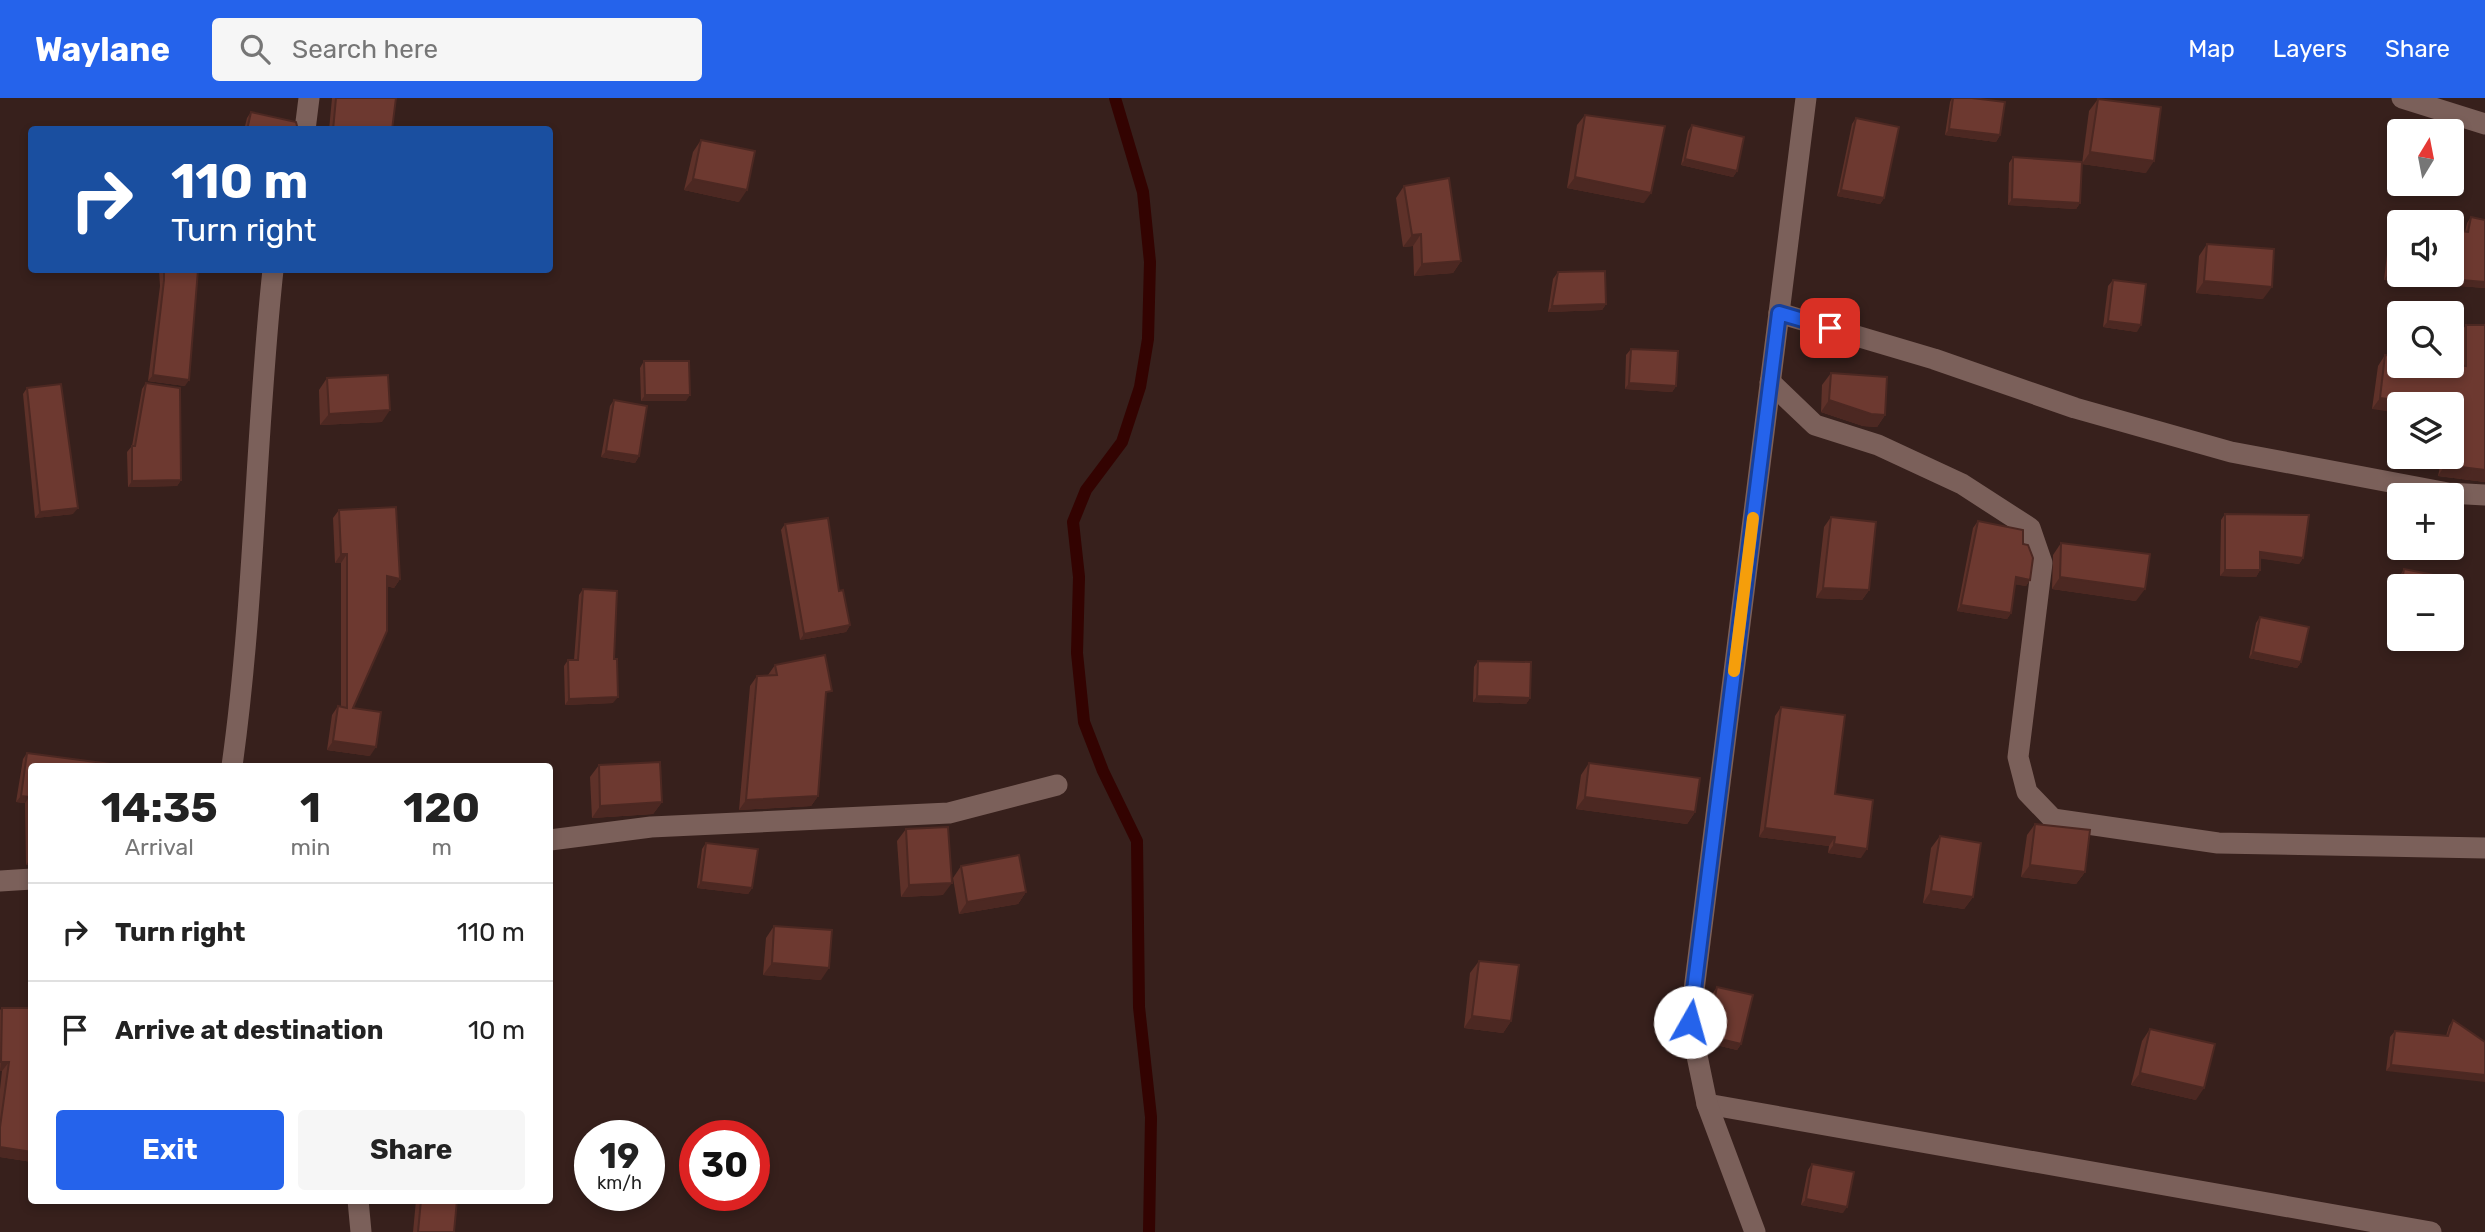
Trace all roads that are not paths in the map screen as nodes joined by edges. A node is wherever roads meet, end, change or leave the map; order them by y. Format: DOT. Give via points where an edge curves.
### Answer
graph roads {
  1 [pos="309,98"];
  2 [pos="1806,98"];
  3 [pos="2402,98"];
  4 [pos="2485,124"];
  5 [pos="306,126"];
  6 [pos="273,273"];
  7 [pos="1779,313"];
  8 [pos="1770,382"];
  9 [pos="2485,495"];
  10 [pos="232,763"];
  11 [pos="1057,785"];
  12 [pos="553,840"];
  13 [pos="2485,848"];
  14 [pos="28,879"];
  15 [pos="0,881"];
  16 [pos="1707,1104"];
  17 [pos="358,1204"];
  18 [pos="361,1232"];
  19 [pos="1755,1232"];
  20 [pos="2431,1232"];
  1 -- 5 [label="street"];
  2 -- 7 [label="street"];
  3 -- 4 [label="street"];
  6 -- 10 [label="street"];
  7 -- 8 [label="street"];
  7 -- 9 [label="street" via="1934,359 2075,408 2231,452 2448,493"];
  8 -- 13 [label="street" via="1815,425 1878,445 1962,484 2030,528 2042,562 2018,757 2027,792 2053,819 2218,843"];
  8 -- 16 [label="street" via="1690,1022"];
  11 -- 12 [label="street" via="949,813 651,827"];
  14 -- 15 [label="street"];
  16 -- 19 [label="street"];
  16 -- 20 [label="street"];
  17 -- 18 [label="street"];
}
